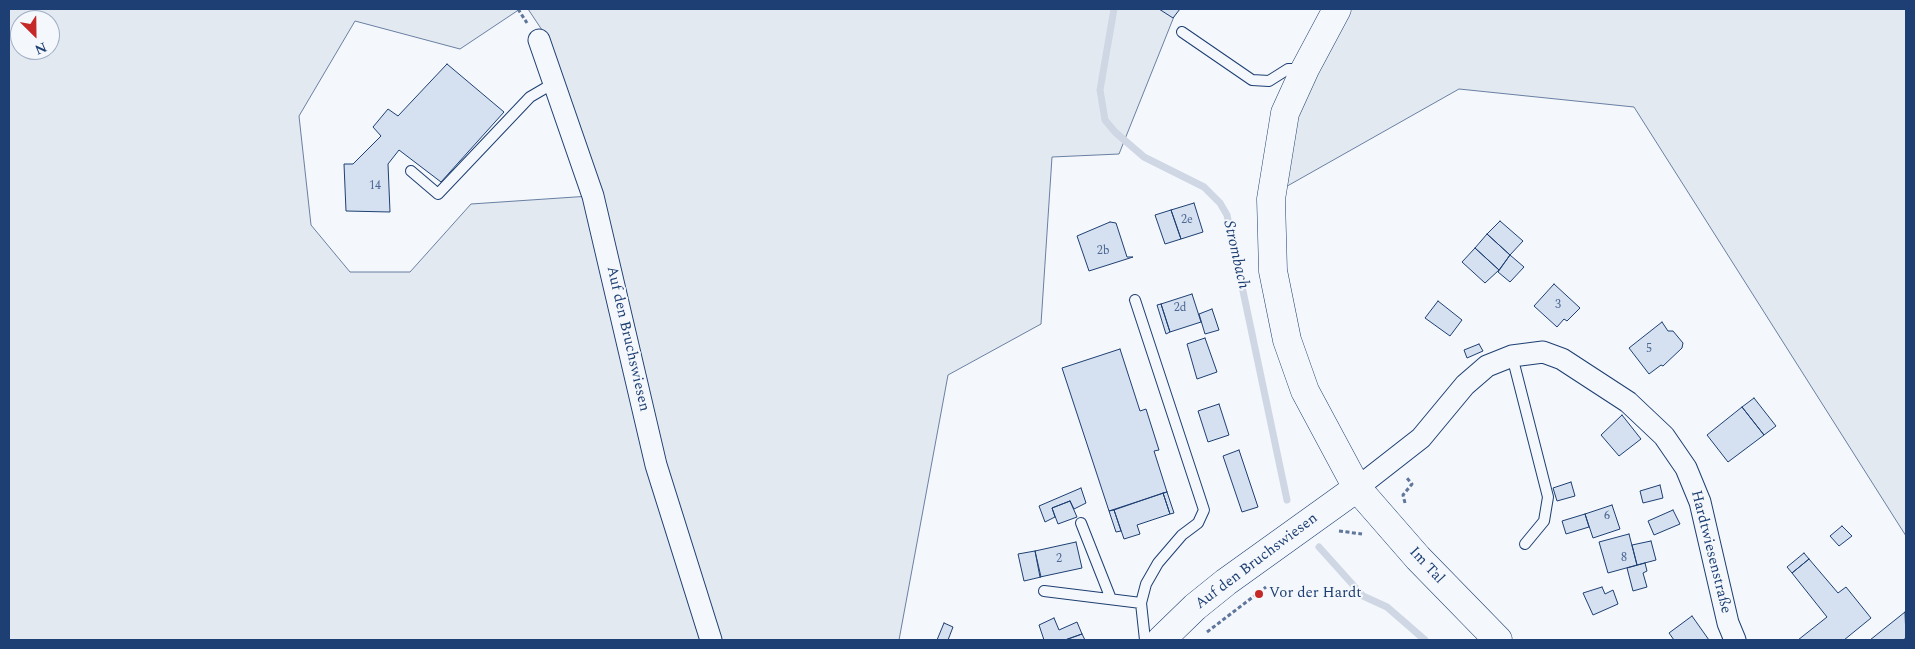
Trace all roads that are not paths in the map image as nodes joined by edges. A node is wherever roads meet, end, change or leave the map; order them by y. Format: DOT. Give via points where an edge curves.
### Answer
graph roads {
  1 [pos="1337,9"];
  2 [pos="1182,32"];
  3 [pos="539,40"];
  4 [pos="1305,69"];
  5 [pos="554,83"];
  6 [pos="411,171"];
  7 [pos="1135,300"];
  8 [pos="1512,356"];
  9 [pos="1357,488"];
  10 [pos="1082,523"];
  11 [pos="1525,544"];
  12 [pos="1044,591"];
  13 [pos="1111,599"];
  14 [pos="1141,603"];
  15 [pos="711,640"];
  16 [pos="1145,640"];
  17 [pos="1161,640"];
  18 [pos="1498,640"];
  19 [pos="1735,640"];
  1 -- 4 [label="main road, Im Tal"];
  2 -- 4 [label="lane" via="1252,80 1269,81 1288,69"];
  3 -- 5 [label="street, Auf den Bruchswiesen"];
  4 -- 9 [label="main road, Im Tal" via="1285,113 1271,199 1273,271 1287,340 1305,392"];
  5 -- 6 [label="lane" via="530,97 438,194"];
  5 -- 15 [label="street, Auf den Bruchswiesen" via="593,196 656,464"];
  7 -- 14 [label="lane" via="1204,510 1198,523 1182,535 1158,564 1146,584"];
  8 -- 9 [label="street, Hardtwiesenstraße" via="1487,366 1421,438"];
  8 -- 11 [label="lane" via="1548,497 1544,521"];
  8 -- 19 [label="street, Hardtwiesenstraße" via="1542,352 1562,359 1628,402 1664,436 1686,468 1700,502 1728,623"];
  9 -- 17 [label="main road, Auf den Bruchswiesen" via="1226,582"];
  9 -- 18 [label="main road, Im Tal" via="1418,558"];
  10 -- 13 [label="lane"];
  12 -- 13 [label="lane"];
  13 -- 14 [label="lane"];
  14 -- 16 [label="lane"];
}
